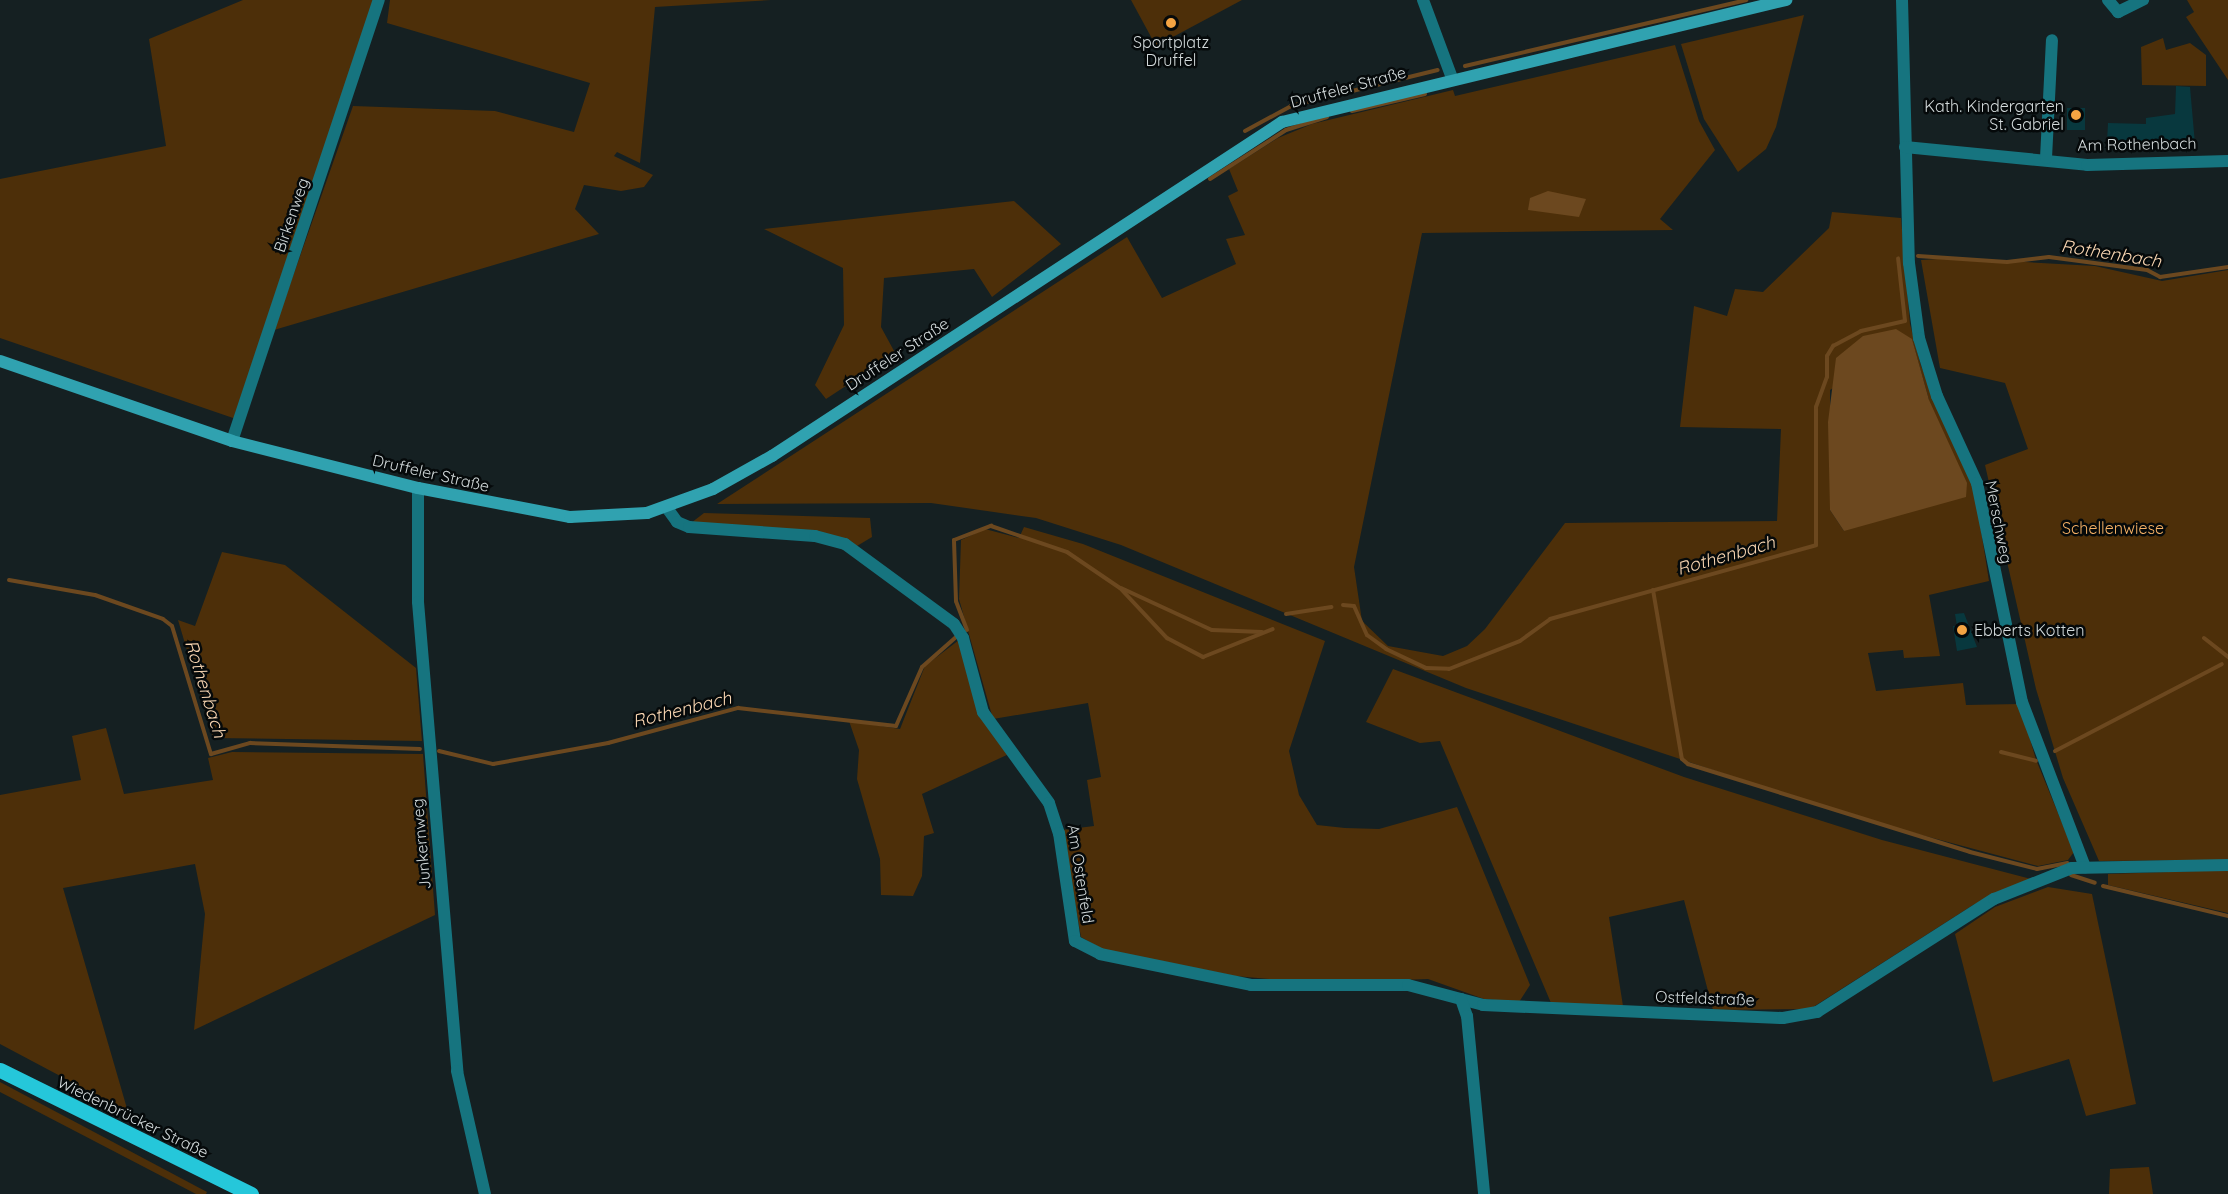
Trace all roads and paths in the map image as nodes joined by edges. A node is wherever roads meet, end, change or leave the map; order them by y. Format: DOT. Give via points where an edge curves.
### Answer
graph roads {
  1 [pos="379,0"];
  2 [pos="1423,0"];
  3 [pos="1786,0"];
  4 [pos="1902,0"];
  5 [pos="2108,0"];
  6 [pos="2143,0"];
  7 [pos="2052,40"];
  8 [pos="1452,78"];
  9 [pos="1905,147"];
  10 [pos="2046,158"];
  11 [pos="2228,161"];
  12 [pos="0,361"];
  13 [pos="232,441"];
  14 [pos="417,488"];
  15 [pos="667,508"];
  16 [pos="2228,865"];
  17 [pos="2085,867"];
  18 [pos="1461,999"];
  19 [pos="1483,1005"];
  20 [pos="1467,1016"];
  21 [pos="0,1070"];
  22 [pos="251,1194"];
  23 [pos="485,1194"];
  24 [pos="1484,1194"];
  1 -- 13 [label="street, Birkenweg"];
  2 -- 8 [label="street"];
  3 -- 8 [label="street, Druffeler Straße"];
  4 -- 9 [label="street, Merschweg"];
  5 -- 6 [label="street" via="2118,12"];
  7 -- 10 [label="street"];
  8 -- 15 [label="street, Druffeler Straße" via="1282,122 772,456"];
  9 -- 10 [label="street, Am Rothenbach" via="1980,158"];
  9 -- 17 [label="street, Merschweg" via="1909,263 1922,348 1977,483 2022,702"];
  10 -- 11 [label="street, Am Rothenbach" via="2087,165"];
  12 -- 13 [label="street, Druffeler Straße"];
  13 -- 14 [label="street, Druffeler Straße"];
  14 -- 15 [label="street, Druffeler Straße" via="570,517 622,517"];
  14 -- 23 [label="street, Junkernweg" via="417,602 457,1071"];
  15 -- 18 [label="street, Am Ostenfeld" via="677,522 689,526 814,536 845,544 954,624 963,638 983,712 1049,803 1059,833 1075,941 1086,948 1251,985 1408,985"];
  16 -- 17 [label="street"];
  17 -- 19 [label="street, Ostfeldstraße" via="1994,899 1817,1012 1783,1018"];
  18 -- 19 [label="street, Am Ostenfeld"];
  18 -- 20 [label="street"];
  19 -- 20 [label="street"];
  20 -- 24 [label="street"];
  21 -- 22 [label="main road, Wiedenbrücker Straße"];
}
